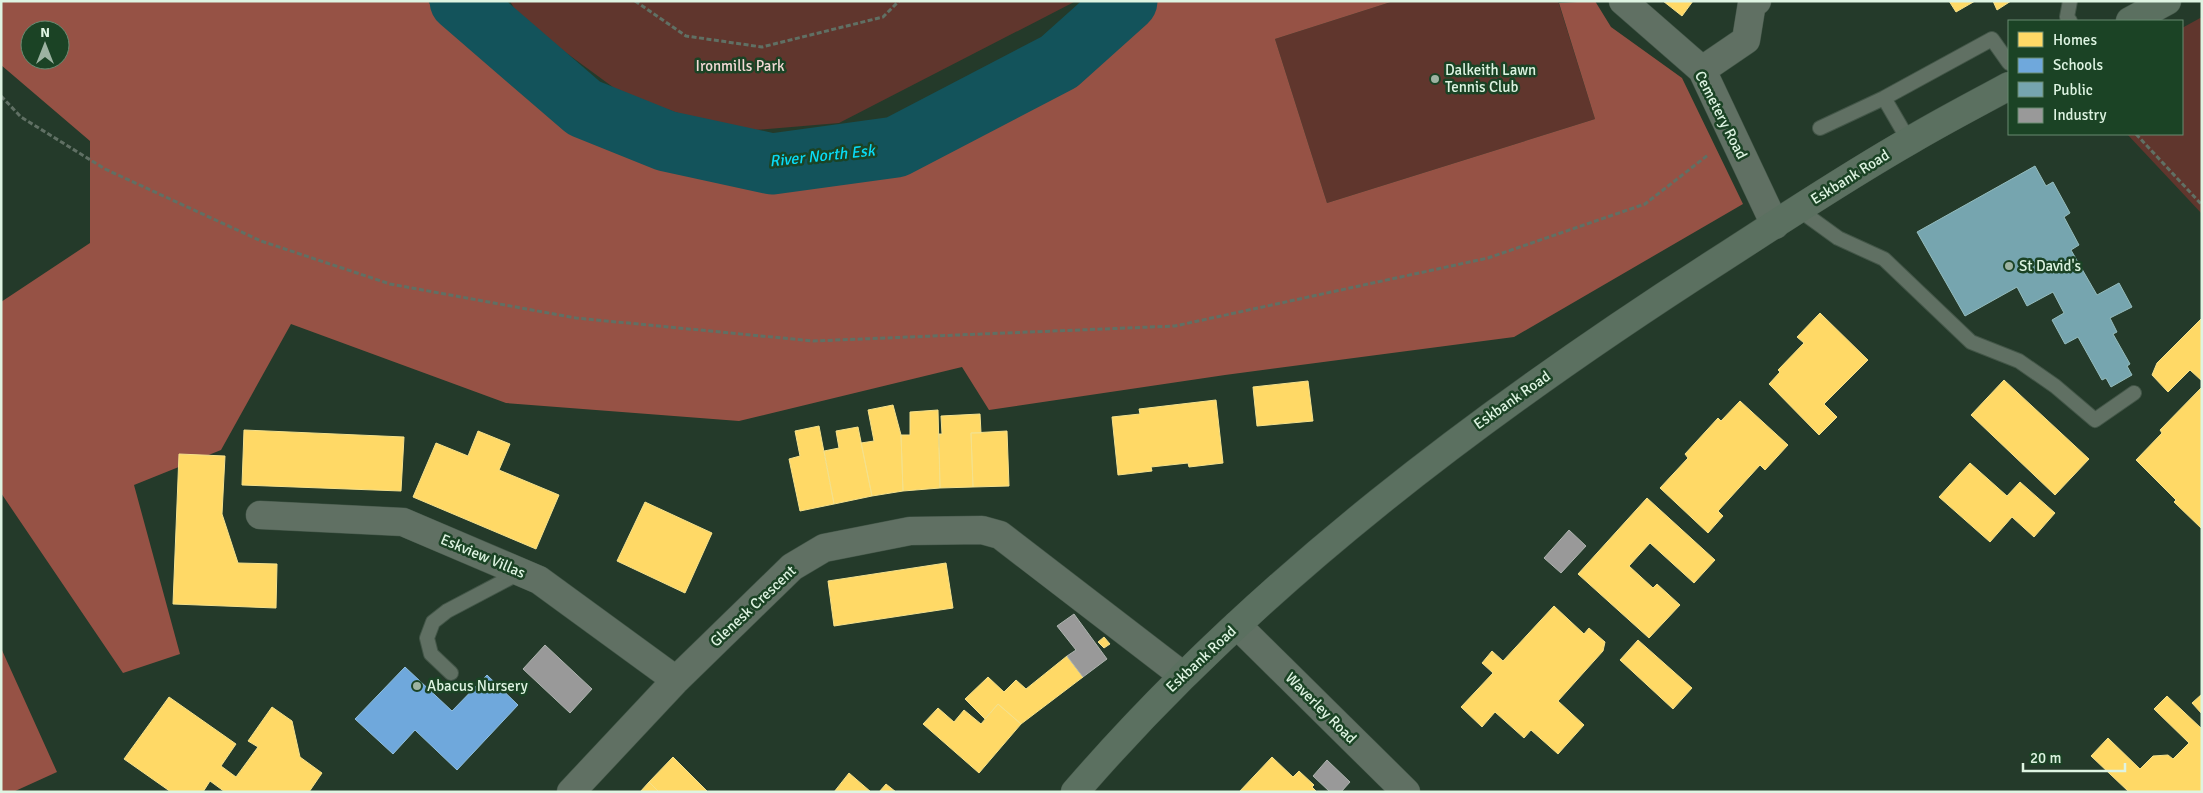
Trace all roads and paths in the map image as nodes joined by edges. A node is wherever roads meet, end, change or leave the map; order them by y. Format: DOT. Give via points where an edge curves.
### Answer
graph roads {
  1 [pos="635,1"];
  2 [pos="899,1"];
  3 [pos="1623,1"];
  4 [pos="1757,1"];
  5 [pos="2070,1"];
  6 [pos="2167,1"];
  7 [pos="2069,20"];
  8 [pos="2132,20"];
  9 [pos="2008,62"];
  10 [pos="1702,70"];
  11 [pos="2008,87"];
  12 [pos="1,96"];
  13 [pos="1884,98"];
  14 [pos="1820,128"];
  15 [pos="2137,135"];
  16 [pos="1909,141"];
  17 [pos="1735,143"];
  18 [pos="2202,205"];
  19 [pos="1798,209"];
  20 [pos="1775,225"];
  21 [pos="2134,393"];
  22 [pos="260,515"];
  23 [pos="521,572"];
  24 [pos="1237,624"];
  25 [pos="451,673"];
  26 [pos="1182,675"];
  27 [pos="676,680"];
  28 [pos="571,792"];
  29 [pos="1075,792"];
  30 [pos="1406,792"];
  1 -- 2 [label="path" via="686,36 762,47 883,17"];
  3 -- 10 [label="street, Cemetery Road"];
  4 -- 10 [label="street" via="1752,3 1746,40"];
  5 -- 7 [label="lane"];
  6 -- 8 [label="main road"];
  9 -- 13 [label="lane" via="1992,38"];
  10 -- 17 [label="street, Cemetery Road"];
  11 -- 16 [label="main road, Eskbank Road"];
  12 -- 17 [label="path" via="21,117 105,168 261,241 390,284 576,318 812,341 1175,326 1488,258 1645,204"];
  13 -- 14 [label="lane"];
  13 -- 16 [label="lane"];
  15 -- 18 [label="path"];
  16 -- 19 [label="main road, Eskbank Road"];
  17 -- 20 [label="street, Cemetery Road"];
  19 -- 20 [label="main road, Eskbank Road"];
  19 -- 21 [label="lane" via="1838,238 1884,259 1971,342 2019,361 2056,386 2095,420"];
  20 -- 24 [label="main road, Eskbank Road" via="1645,308 1482,420"];
  22 -- 23 [label="street, Eskview Villas" via="403,522"];
  23 -- 25 [label="lane" via="433,622 427,638 431,654"];
  23 -- 27 [label="street, Eskview Villas" via="539,580"];
  24 -- 26 [label="main road, Eskbank Road"];
  24 -- 30 [label="street, Waverley Road"];
  26 -- 27 [label="street, Glenesk Crescent" via="1000,535 982,530 910,531 824,548 792,567"];
  26 -- 29 [label="main road, Eskbank Road"];
  27 -- 28 [label="street, Glenesk Crescent"];
}
